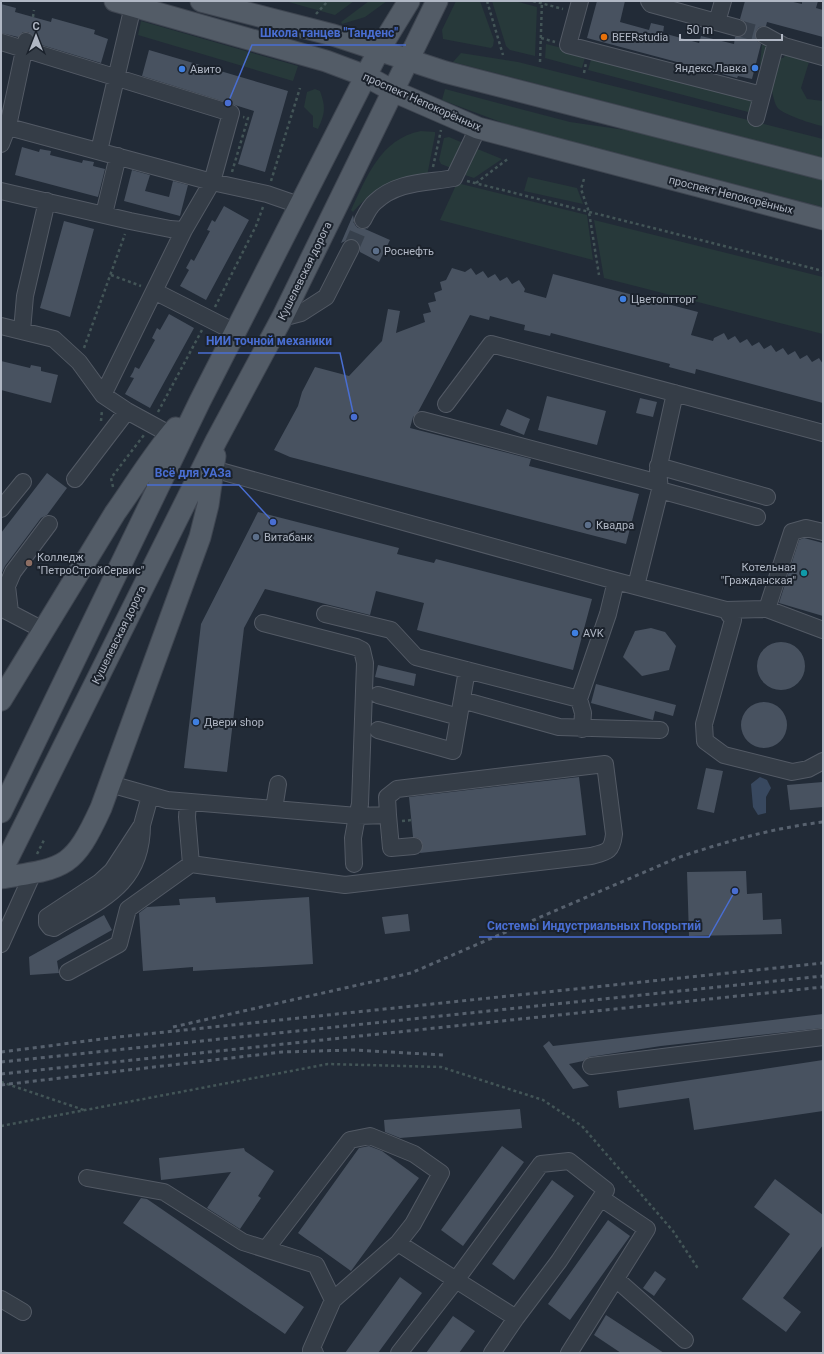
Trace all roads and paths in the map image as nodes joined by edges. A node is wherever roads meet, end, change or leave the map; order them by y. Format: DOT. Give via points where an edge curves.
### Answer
graph roads {
  1 [pos="201,1"];
  2 [pos="328,1"];
  3 [pos="409,1"];
  4 [pos="437,1"];
  5 [pos="487,1"];
  6 [pos="533,1"];
  7 [pos="648,1"];
  8 [pos="724,1"];
  9 [pos="542,2"];
  10 [pos="124,4"];
  11 [pos="578,7"];
  12 [pos="34,10"];
  13 [pos="315,16"];
  14 [pos="33,17"];
  15 [pos="718,22"];
  16 [pos="738,28"];
  17 [pos="1,42"];
  18 [pos="25,46"];
  19 [pos="379,50"];
  20 [pos="504,55"];
  21 [pos="823,57"];
  22 [pos="408,60"];
  23 [pos="540,62"];
  24 [pos="366,76"];
  25 [pos="116,78"];
  26 [pos="300,88"];
  27 [pos="393,91"];
  28 [pos="762,95"];
  29 [pos="756,118"];
  30 [pos="4,126"];
  31 [pos="478,128"];
  32 [pos="441,130"];
  33 [pos="1,144"];
  34 [pos="99,151"];
  35 [pos="118,156"];
  36 [pos="509,158"];
  37 [pos="823,168"];
  38 [pos="454,178"];
  39 [pos="584,179"];
  40 [pos="212,182"];
  41 [pos="476,184"];
  42 [pos="1,191"];
  43 [pos="267,194"];
  44 [pos="47,201"];
  45 [pos="299,205"];
  46 [pos="589,212"];
  47 [pos="104,214"];
  48 [pos="823,219"];
  49 [pos="362,220"];
  50 [pos="130,221"];
  51 [pos="184,230"];
  52 [pos="351,248"];
  53 [pos="823,271"];
  54 [pos="599,275"];
  55 [pos="111,276"];
  56 [pos="154,291"];
  57 [pos="209,318"];
  58 [pos="282,318"];
  59 [pos="1,326"];
  60 [pos="22,331"];
  61 [pos="235,332"];
  62 [pos="79,362"];
  63 [pos="675,393"];
  64 [pos="103,395"];
  65 [pos="200,401"];
  66 [pos="446,404"];
  67 [pos="126,411"];
  68 [pos="422,420"];
  69 [pos="152,424"];
  70 [pos="823,433"];
  71 [pos="171,435"];
  72 [pos="216,441"];
  73 [pos="658,466"];
  74 [pos="213,469"];
  75 [pos="75,479"];
  76 [pos="22,482"];
  77 [pos="659,486"];
  78 [pos="120,494"];
  79 [pos="767,497"];
  80 [pos="1,509"];
  81 [pos="147,510"];
  82 [pos="757,517"];
  83 [pos="175,523"];
  84 [pos="49,524"];
  85 [pos="823,532"];
  86 [pos="201,533"];
  87 [pos="616,581"];
  88 [pos="636,586"];
  89 [pos="767,609"];
  90 [pos="6,610"];
  91 [pos="726,610"];
  92 [pos="325,614"];
  93 [pos="263,623"];
  94 [pos="43,630"];
  95 [pos="823,630"];
  96 [pos="467,670"];
  97 [pos="378,695"];
  98 [pos="579,699"];
  99 [pos="1,700"];
  100 [pos="462,700"];
  101 [pos="459,717"];
  102 [pos="582,729"];
  103 [pos="378,730"];
  104 [pos="660,730"];
  105 [pos="823,761"];
  106 [pos="110,784"];
  107 [pos="278,784"];
  108 [pos="150,796"];
  109 [pos="188,802"];
  110 [pos="274,809"];
  111 [pos="1,812"];
  112 [pos="388,815"];
  113 [pos="357,816"];
  114 [pos="142,825"];
  115 [pos="414,846"];
  116 [pos="191,864"];
  117 [pos="354,864"];
  118 [pos="5,865"];
  119 [pos="33,873"];
  120 [pos="1,878"];
  121 [pos="1,944"];
  122 [pos="68,972"];
  123 [pos="823,1037"];
  124 [pos="591,1066"];
  125 [pos="1,1082"];
  126 [pos="85,1110"];
  127 [pos="1,1126"];
  128 [pos="87,1178"];
  129 [pos="601,1198"];
  130 [pos="398,1243"];
  131 [pos="266,1250"];
  132 [pos="699,1270"];
  133 [pos="616,1279"];
  134 [pos="456,1280"];
  135 [pos="1,1299"];
  136 [pos="333,1300"];
  137 [pos="23,1312"];
  138 [pos="516,1318"];
  139 [pos="685,1340"];
  140 [pos="315,1353"];
  141 [pos="399,1353"];
  142 [pos="492,1353"];
  143 [pos="569,1353"];
  1 -- 19 [label="main road" via="333,35"];
  2 -- 13 [label="path"];
  3 -- 19 [label="main road"];
  4 -- 22 [label="main road, Кушелевская дорога"];
  5 -- 20 [label="path"];
  6 -- 9 [label="path"];
  7 -- 15 [label="lane" via="651,4"];
  8 -- 15 [label="lane"];
  9 -- 11 [label="path"];
  9 -- 23 [label="path"];
  10 -- 24 [label="main road, проспект Непокорённых" via="326,60"];
  10 -- 25 [label="lane"];
  11 -- 28 [label="lane" via="568,45"];
  12 -- 14 [label="path"];
  15 -- 16 [label="lane"];
  17 -- 18 [label="lane"];
  18 -- 25 [label="lane"];
  18 -- 30 [label="lane"];
  19 -- 22 [label="main road"];
  19 -- 24 [label="main road"];
  21 -- 28 [label="lane" via="784,46 770,38"];
  22 -- 27 [label="main road, Кушелевская дорога"];
  22 -- 37 [label="main road" via="445,72"];
  24 -- 27 [label="main road, проспект Непокорённых"];
  24 -- 45 [label="main road"];
  25 -- 34 [label="lane"];
  25 -- 40 [label="lane" via="231,113"];
  26 -- 43 [label="path"];
  27 -- 31 [label="main road, проспект Непокорённых"];
  27 -- 58 [label="main road, Кушелевская дорога"];
  28 -- 29 [label="lane"];
  30 -- 33 [label="lane"];
  30 -- 34 [label="lane"];
  31 -- 38 [label="lane"];
  31 -- 48 [label="main road, проспект Непокорённых"];
  32 -- 38 [label="path" via="432,167"];
  34 -- 35 [label="lane"];
  35 -- 40 [label="lane"];
  35 -- 47 [label="lane"];
  36 -- 41 [label="path"];
  38 -- 41 [label="path"];
  38 -- 49 [label="lane" via="408,184 394,189 374,202"];
  39 -- 46 [label="path" via="581,189"];
  40 -- 43 [label="lane"];
  40 -- 51 [label="lane"];
  41 -- 46 [label="path"];
  42 -- 44 [label="lane"];
  43 -- 45 [label="lane"];
  43 -- 57 [label="path" via="256,226"];
  44 -- 47 [label="lane"];
  44 -- 60 [label="lane" via="25,296"];
  45 -- 61 [label="main road"];
  46 -- 53 [label="path"];
  46 -- 54 [label="path"];
  47 -- 50 [label="lane"];
  50 -- 51 [label="lane"];
  50 -- 55 [label="path"];
  51 -- 56 [label="lane"];
  52 -- 58 [label="lane" via="326,297 301,312"];
  55 -- 56 [label="path"];
  55 -- 62 [label="path"];
  56 -- 57 [label="lane"];
  56 -- 64 [label="lane"];
  57 -- 61 [label="lane"];
  57 -- 69 [label="path"];
  58 -- 72 [label="main road, Кушелевская дорога"];
  59 -- 60 [label="lane"];
  60 -- 62 [label="lane" via="54,339"];
  61 -- 65 [label="main road"];
  62 -- 64 [label="lane"];
  63 -- 66 [label="lane" via="491,344"];
  63 -- 70 [label="lane"];
  63 -- 73 [label="lane"];
  64 -- 67 [label="lane"];
  65 -- 71 [label="main road"];
  65 -- 81 [label="main road"];
  67 -- 69 [label="lane"];
  67 -- 75 [label="lane"];
  68 -- 77 [label="lane"];
  69 -- 71 [label="lane"];
  69 -- 78 [label="path" via="111,478"];
  71 -- 78 [label="main road" via="133,486"];
  72 -- 74 [label="main road"];
  72 -- 83 [label="main road, Кушелевская дорога"];
  73 -- 77 [label="lane"];
  73 -- 79 [label="lane"];
  74 -- 86 [label="main road"];
  74 -- 87 [label="lane"];
  76 -- 80 [label="lane"];
  77 -- 82 [label="lane"];
  77 -- 88 [label="lane"];
  78 -- 81 [label="main road" via="143,498"];
  78 -- 94 [label="main road" via="115,513"];
  81 -- 111 [label="main road"];
  83 -- 86 [label="main road" via="181,518 190,518 196,521"];
  83 -- 118 [label="main road, Кушелевская дорога"];
  84 -- 90 [label="lane" via="13,572 7,586"];
  85 -- 89 [label="lane" via="806,528 792,532"];
  86 -- 106 [label="main road"];
  87 -- 88 [label="lane"];
  87 -- 98 [label="lane" via="608,614"];
  88 -- 91 [label="lane"];
  89 -- 91 [label="lane"];
  89 -- 95 [label="lane"];
  90 -- 94 [label="lane"];
  91 -- 105 [label="lane" via="733,620 704,724 705,741 724,755 792,772 808,769"];
  92 -- 96 [label="lane" via="391,630 416,657"];
  93 -- 113 [label="lane" via="362,650 365,663 360,804"];
  94 -- 99 [label="main road"];
  96 -- 98 [label="lane"];
  96 -- 100 [label="lane"];
  97 -- 101 [label="lane"];
  98 -- 102 [label="lane" via="583,713"];
  100 -- 101 [label="lane"];
  100 -- 102 [label="lane" via="559,727"];
  101 -- 103 [label="lane" via="454,751"];
  102 -- 104 [label="lane"];
  106 -- 108 [label="lane"];
  106 -- 119 [label="main road" via="87,838 78,851 66,862 52,869"];
  107 -- 110 [label="lane"];
  108 -- 109 [label="lane"];
  108 -- 114 [label="lane"];
  109 -- 110 [label="lane"];
  109 -- 116 [label="lane"];
  110 -- 113 [label="lane"];
  112 -- 113 [label="lane"];
  112 -- 115 [label="lane" via="391,848"];
  112 -- 116 [label="lane" via="388,797 397,789 605,764 614,834 613,845 607,852 591,856 344,885"];
  113 -- 117 [label="lane" via="353,838"];
  114 -- 114 [label="lane" via="112,871 100,882 47,917 50,927 54,928 112,892 126,879 142,841"];
  116 -- 122 [label="lane" via="128,909 119,944"];
  119 -- 120 [label="main road"];
  119 -- 121 [label="lane"];
  123 -- 124 [label="lane"];
  125 -- 126 [label="path"];
  126 -- 127 [label="path"];
  126 -- 132 [label="path" via="328,1064 441,1067 543,1100 582,1126 673,1231"];
  128 -- 131 [label="lane" via="164,1192 243,1242"];
  129 -- 133 [label="lane" via="647,1229"];
  129 -- 134 [label="lane" via="606,1190 569,1160 541,1164"];
  129 -- 138 [label="lane" via="559,1261"];
  130 -- 131 [label="lane" via="413,1224 441,1174 414,1154 370,1136 350,1140"];
  130 -- 134 [label="lane"];
  130 -- 136 [label="lane"];
  131 -- 136 [label="lane" via="316,1265"];
  133 -- 139 [label="lane"];
  133 -- 143 [label="lane"];
  134 -- 138 [label="lane"];
  134 -- 141 [label="lane"];
  135 -- 137 [label="lane"];
  136 -- 140 [label="lane" via="311,1350"];
  138 -- 142 [label="lane"];
}
